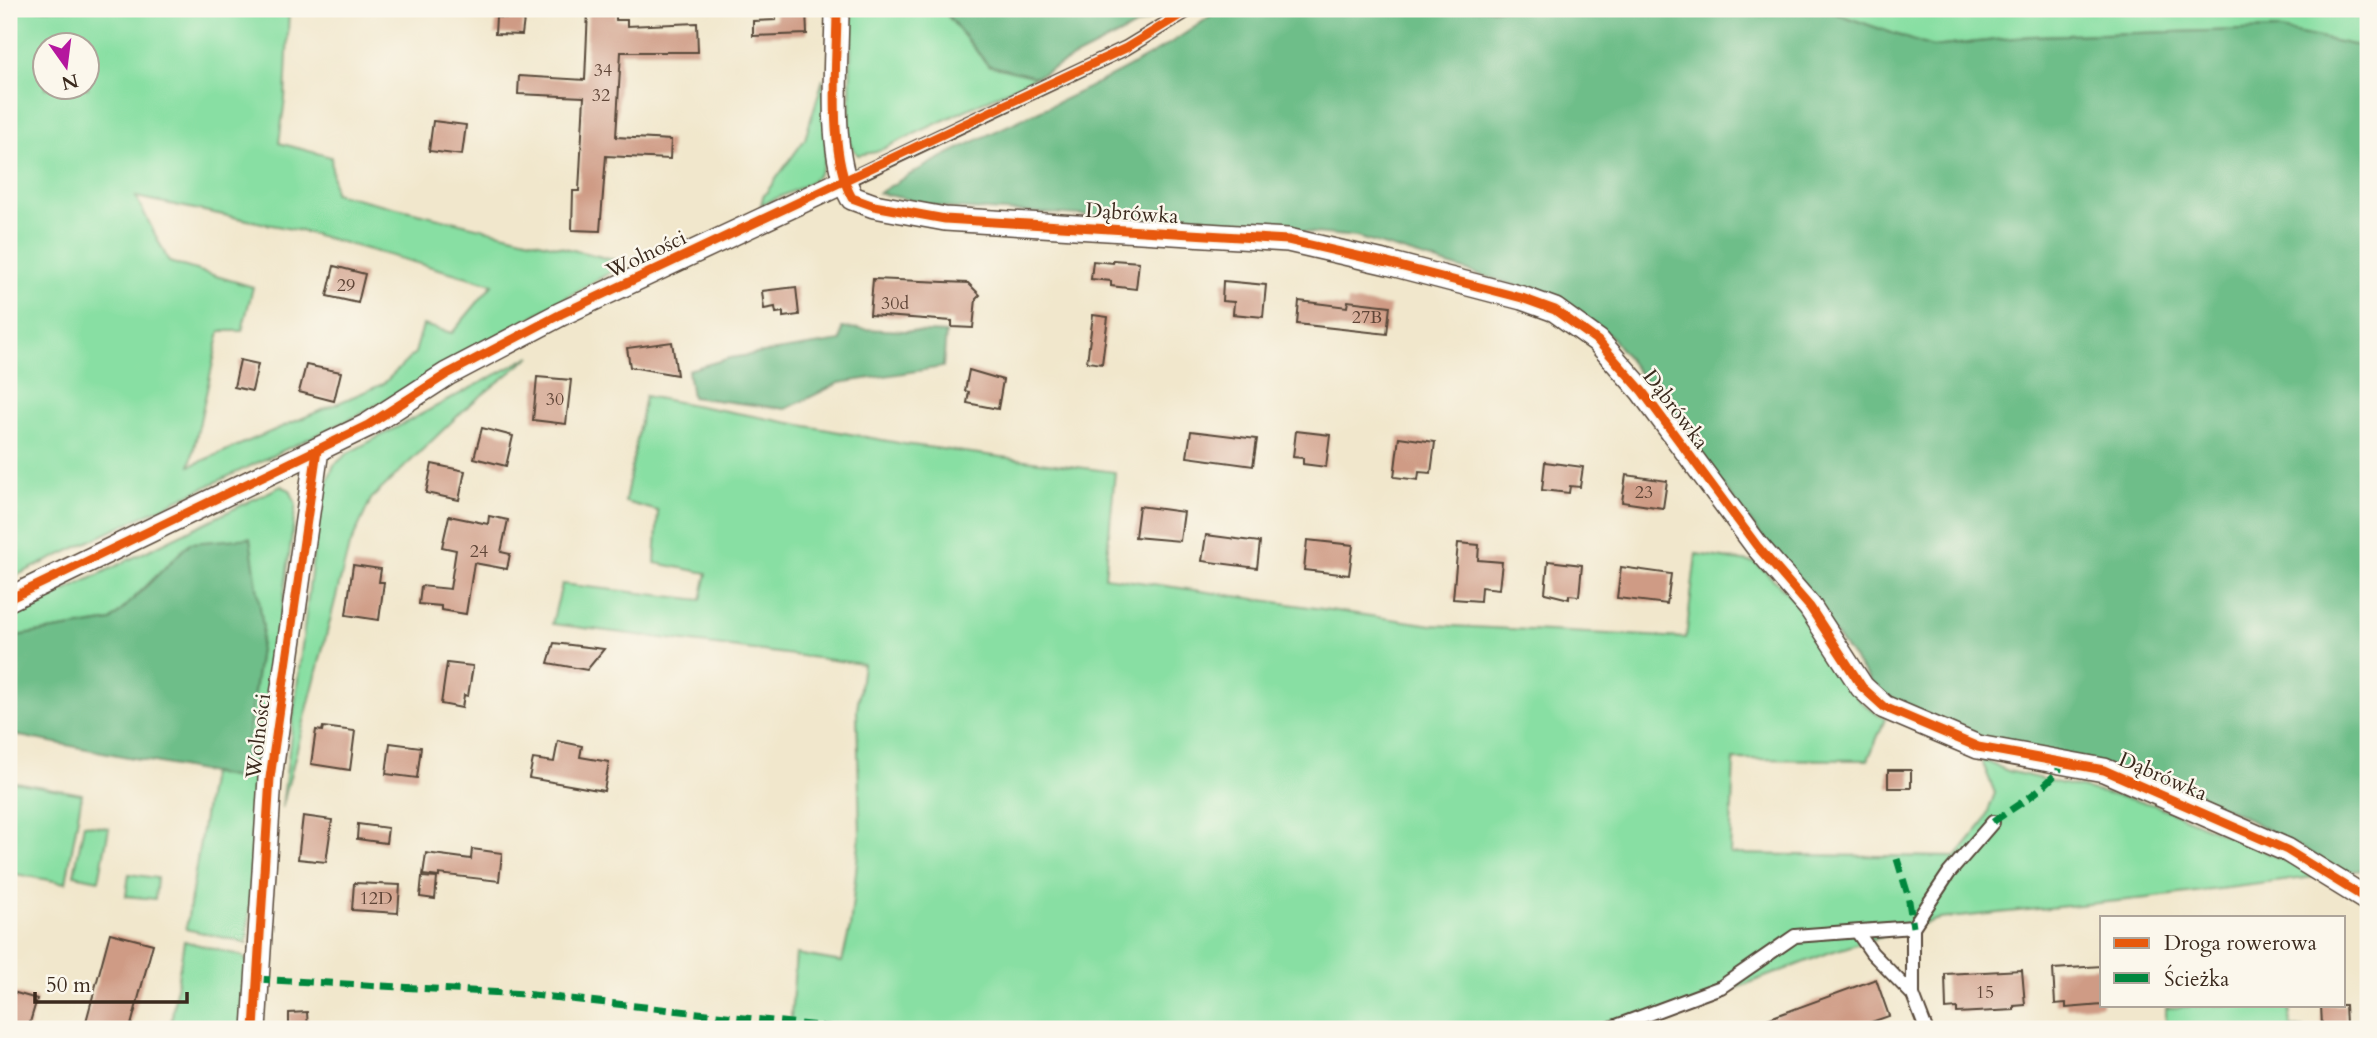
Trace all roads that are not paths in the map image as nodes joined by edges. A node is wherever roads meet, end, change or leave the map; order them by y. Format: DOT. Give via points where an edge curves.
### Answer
graph roads {
  1 [pos="837,9"];
  2 [pos="1189,9"];
  3 [pos="843,182"];
  4 [pos="317,450"];
  5 [pos="9,599"];
  6 [pos="1993,822"];
  7 [pos="2368,900"];
  8 [pos="1913,927"];
  9 [pos="1858,933"];
  10 [pos="1913,995"];
  11 [pos="254,1029"];
  12 [pos="1608,1029"];
  13 [pos="1926,1029"];
  1 -- 3 [label="street" via="838,151"];
  2 -- 3 [label="lane" via="1126,48"];
  3 -- 4 [label="street, Wolności" via="561,314 447,373 368,425"];
  3 -- 7 [label="street, Dąbrówka" via="852,198 874,206 945,219 1288,240 1388,262 1555,310 1598,341 1642,391 1757,546 1810,607 1862,687 1884,707 1978,747 2104,770 2287,850"];
  4 -- 5 [label="street, Wolności"];
  4 -- 11 [label="street, Wolności" via="270,778"];
  6 -- 8 [label="lane" via="1949,873"];
  8 -- 9 [label="lane"];
  8 -- 10 [label="lane"];
  9 -- 10 [label="lane"];
  9 -- 12 [label="lane" via="1796,936 1721,987"];
  10 -- 13 [label="lane"];
}
